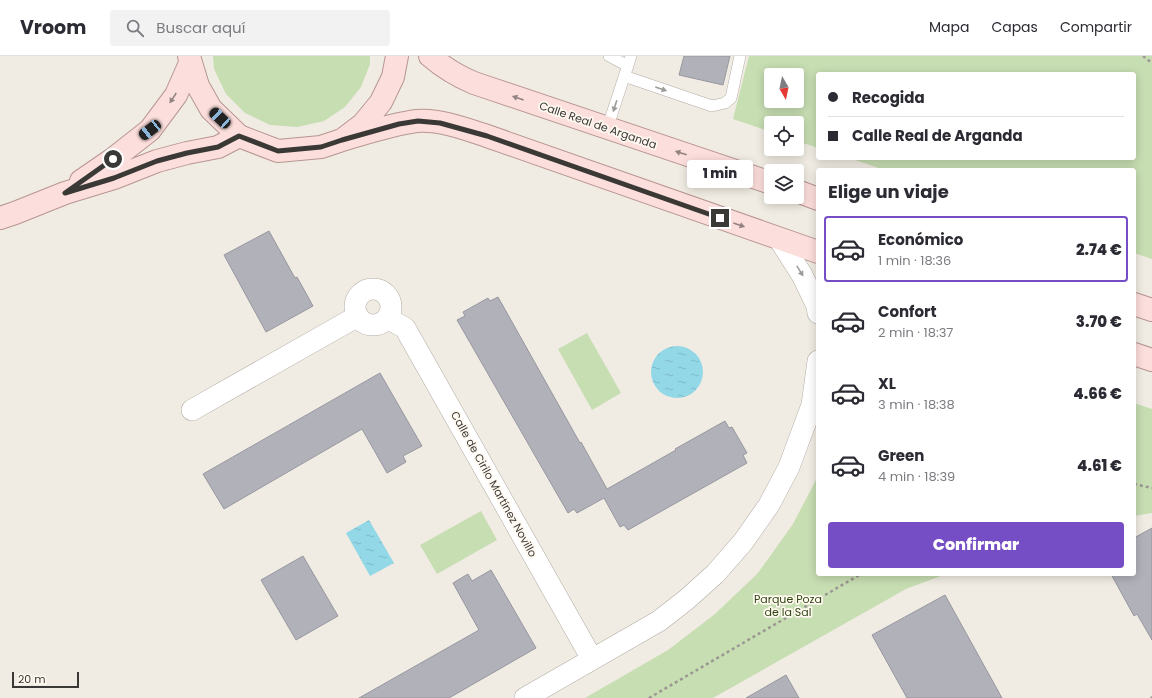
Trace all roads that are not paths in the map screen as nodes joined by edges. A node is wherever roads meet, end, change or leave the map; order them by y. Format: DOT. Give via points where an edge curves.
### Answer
graph roads {
  1 [pos="396,56"];
  2 [pos="430,56"];
  3 [pos="609,56"];
  4 [pos="740,56"];
  5 [pos="189,59"];
  6 [pos="628,66"];
  7 [pos="607,128"];
  8 [pos="239,136"];
  9 [pos="342,140"];
  10 [pos="764,181"];
  11 [pos="65,193"];
  12 [pos="804,194"];
  13 [pos="816,198"];
  14 [pos="0,218"];
  15 [pos="779,239"];
  16 [pos="816,251"];
  17 [pos="816,302"];
  18 [pos="1136,305"];
  19 [pos="1152,310"];
  20 [pos="358,316"];
  21 [pos="387,318"];
  22 [pos="1136,355"];
  23 [pos="1152,360"];
  24 [pos="816,386"];
  25 [pos="815,399"];
  26 [pos="192,410"];
  27 [pos="592,659"];
  28 [pos="525,698"];
  1 -- 9 [label="main road" via="393,77 381,102 363,124"];
  7 -- 2 [label="main road, Calle Real de Arganda, one-way" via="474,83 456,75"];
  3 -- 6 [label="lane"];
  6 -- 4 [label="lane, one-way" via="712,106 725,104 732,98"];
  5 -- 8 [label="main road" via="198,86 211,109"];
  5 -- 11 [label="main road, one-way" via="176,95 150,130"];
  6 -- 7 [label="lane, one-way"];
  10 -- 7 [label="main road, Calle Real de Arganda, one-way"];
  8 -- 9 [label="main road" via="278,151 321,147"];
  8 -- 11 [label="main road" via="218,147 157,161"];
  9 -- 15 [label="main road, one-way" via="399,124 418,121 440,123 487,136"];
  11 -- 14 [label="main road"];
  12 -- 13 [label="main road"];
  15 -- 16 [label="main road"];
  15 -- 17 [label="street, one-way"];
  18 -- 19 [label="main road"];
  20 -- 21 [label="street" via="372,325"];
  20 -- 21 [label="street" via="357,299 372,289 383,292 390,301 390,313"];
  20 -- 26 [label="street"];
  21 -- 27 [label="street, Calle de Cirilo Martínez Novillo" via="405,328"];
  22 -- 23 [label="main road"];
  24 -- 25 [label="street"];
  25 -- 27 [label="street" via="789,467 769,505 738,548 715,574 686,600 658,621"];
  27 -- 28 [label="street"];
}
